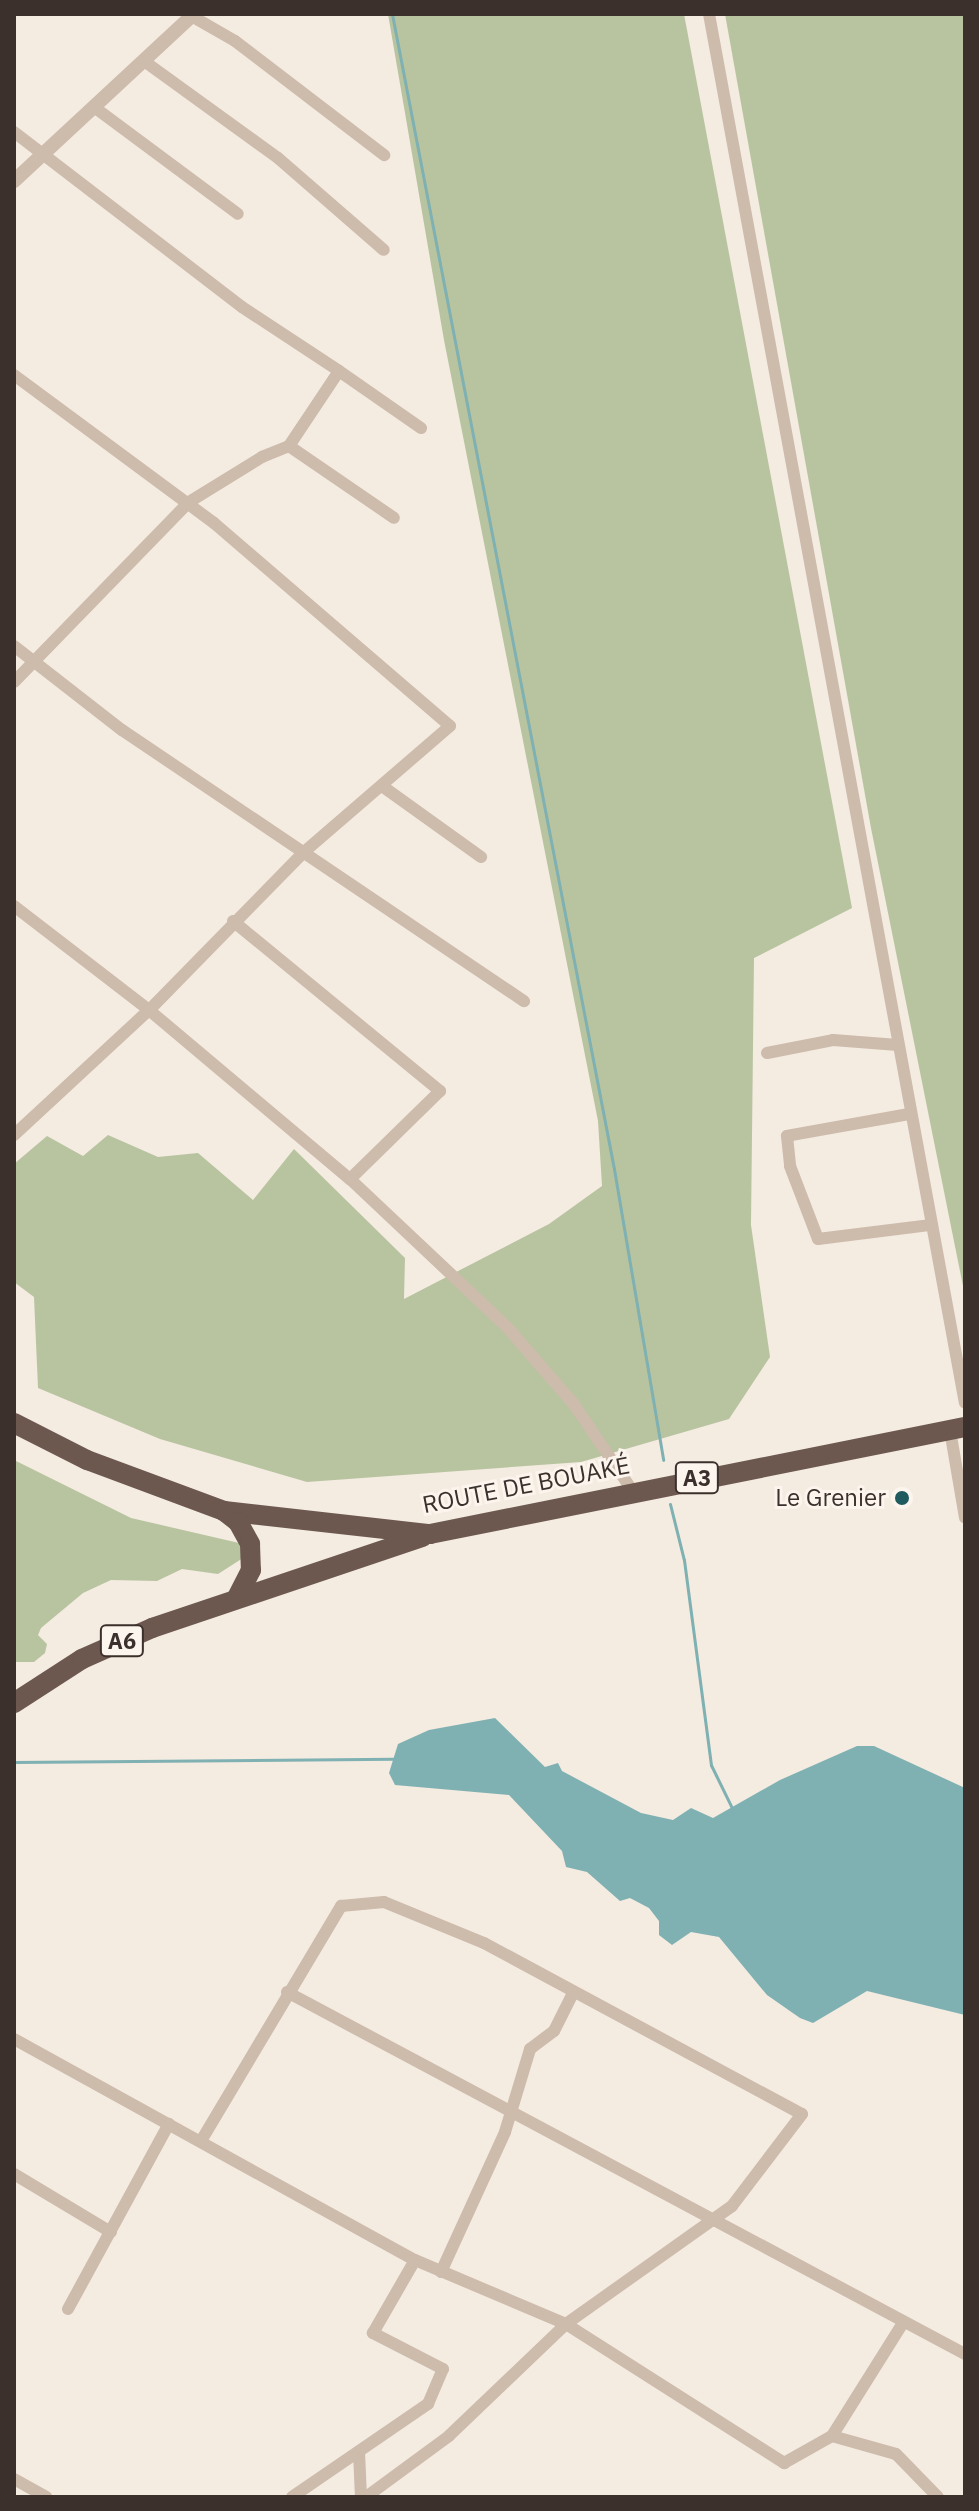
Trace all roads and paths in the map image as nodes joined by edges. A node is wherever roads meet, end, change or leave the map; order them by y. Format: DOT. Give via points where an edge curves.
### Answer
graph roads {
  1 [pos="709,14"];
  2 [pos="191,15"];
  3 [pos="144,61"];
  4 [pos="94,107"];
  5 [pos="14,132"];
  6 [pos="41,155"];
  7 [pos="384,155"];
  8 [pos="14,181"];
  9 [pos="238,214"];
  10 [pos="384,250"];
  11 [pos="339,371"];
  12 [pos="14,375"];
  13 [pos="421,428"];
  14 [pos="289,446"];
  15 [pos="189,502"];
  16 [pos="394,518"];
  17 [pos="14,646"];
  18 [pos="36,662"];
  19 [pos="14,682"];
  20 [pos="382,786"];
  21 [pos="303,853"];
  22 [pos="481,857"];
  23 [pos="14,906"];
  24 [pos="233,921"];
  25 [pos="524,1001"];
  26 [pos="149,1010"];
  27 [pos="898,1045"];
  28 [pos="767,1053"];
  29 [pos="909,1114"];
  30 [pos="14,1135"];
  31 [pos="350,1179"];
  32 [pos="931,1225"];
  33 [pos="965,1403"];
  34 [pos="14,1423"];
  35 [pos="958,1428"];
  36 [pos="632,1490"];
  37 [pos="224,1511"];
  38 [pos="965,1518"];
  39 [pos="430,1534"];
  40 [pos="238,1596"];
  41 [pos="14,1703"];
  42 [pos="287,1992"];
  43 [pos="573,1993"];
  44 [pos="14,2039"];
  45 [pos="508,2113"];
  46 [pos="169,2124"];
  47 [pos="201,2141"];
  48 [pos="14,2174"];
  49 [pos="710,2220"];
  50 [pos="111,2232"];
  51 [pos="415,2260"];
  52 [pos="441,2272"];
  53 [pos="68,2309"];
  54 [pos="903,2323"];
  55 [pos="566,2324"];
  56 [pos="965,2354"];
  57 [pos="832,2436"];
  58 [pos="359,2452"];
  59 [pos="14,2479"];
  60 [pos="41,2496"];
  61 [pos="292,2497"];
  62 [pos="364,2497"];
  63 [pos="938,2497"];
  1 -- 27 [label="street"];
  2 -- 3 [label="street"];
  2 -- 7 [label="street" via="235,41"];
  3 -- 4 [label="street"];
  3 -- 10 [label="street" via="278,158"];
  4 -- 6 [label="street"];
  4 -- 9 [label="street"];
  5 -- 6 [label="street"];
  6 -- 8 [label="street"];
  6 -- 11 [label="street" via="242,307"];
  11 -- 13 [label="street"];
  11 -- 14 [label="street"];
  12 -- 15 [label="street"];
  14 -- 15 [label="street"];
  14 -- 16 [label="street"];
  15 -- 18 [label="street"];
  15 -- 20 [label="street" via="450,726"];
  17 -- 18 [label="street"];
  18 -- 19 [label="street"];
  18 -- 21 [label="street" via="122,730"];
  20 -- 21 [label="street"];
  20 -- 22 [label="street"];
  21 -- 24 [label="street"];
  21 -- 25 [label="street"];
  23 -- 26 [label="street"];
  24 -- 26 [label="street"];
  24 -- 31 [label="street" via="440,1091"];
  26 -- 30 [label="street"];
  26 -- 31 [label="street"];
  27 -- 28 [label="street" via="833,1040"];
  27 -- 29 [label="street"];
  29 -- 32 [label="street"];
  29 -- 32 [label="street" via="787,1136 790,1166 818,1239"];
  31 -- 36 [label="street" via="506,1326 573,1403"];
  32 -- 33 [label="street"];
  34 -- 37 [label="highway, ROUTE DE BOUAKÉ / A3" via="87,1460"];
  35 -- 36 [label="highway, ROUTE DE BOUAKÉ / A3"];
  35 -- 38 [label="street"];
  36 -- 39 [label="highway, ROUTE DE BOUAKÉ / A3"];
  37 -- 39 [label="highway, ROUTE DE BOUAKÉ / A3"];
  37 -- 40 [label="highway" via="238,1522 250,1544 251,1570"];
  39 -- 40 [label="highway, A6"];
  40 -- 41 [label="highway, A6" via="82,1659"];
  42 -- 43 [label="street" via="341,1906 384,1902 484,1943"];
  42 -- 45 [label="street"];
  42 -- 47 [label="street"];
  43 -- 45 [label="street" via="554,2031 530,2049"];
  43 -- 49 [label="street" via="802,2114 732,2206"];
  44 -- 46 [label="street"];
  45 -- 49 [label="street"];
  45 -- 52 [label="street" via="505,2132"];
  46 -- 47 [label="street"];
  46 -- 50 [label="street"];
  47 -- 51 [label="street"];
  48 -- 50 [label="street"];
  49 -- 54 [label="street"];
  49 -- 55 [label="street"];
  50 -- 53 [label="street"];
  51 -- 52 [label="street"];
  51 -- 58 [label="street" via="373,2333 443,2369 428,2404"];
  52 -- 55 [label="street"];
  54 -- 56 [label="street"];
  54 -- 57 [label="street"];
  55 -- 57 [label="street" via="784,2463"];
  55 -- 62 [label="street" via="449,2436"];
  57 -- 63 [label="street" via="896,2454"];
  58 -- 61 [label="street"];
  58 -- 62 [label="street"];
  59 -- 60 [label="street"];
}
